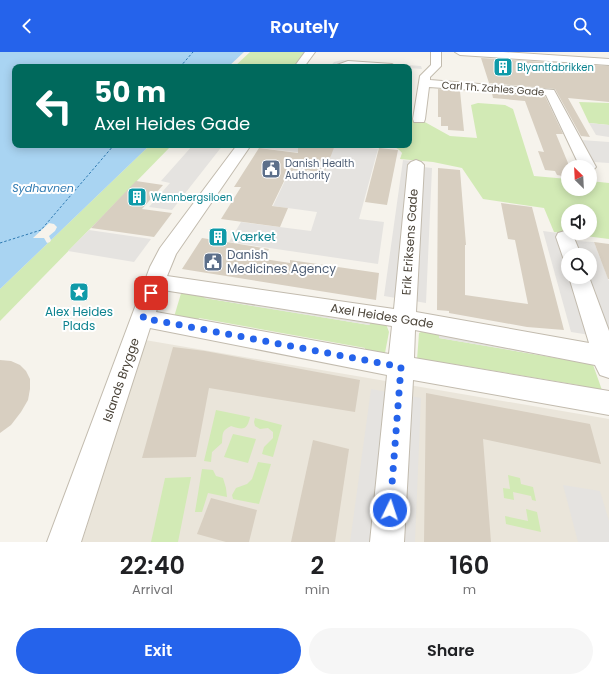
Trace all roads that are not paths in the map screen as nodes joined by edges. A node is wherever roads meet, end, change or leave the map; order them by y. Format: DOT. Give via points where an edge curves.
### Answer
graph roads {
  1 [pos="310,52"];
  2 [pos="436,52"];
  3 [pos="460,52"];
  4 [pos="603,57"];
  5 [pos="301,64"];
  6 [pos="420,69"];
  7 [pos="432,70"];
  8 [pos="423,83"];
  9 [pos="419,119"];
  10 [pos="242,148"];
  11 [pos="585,160"];
  12 [pos="416,165"];
  13 [pos="155,281"];
  14 [pos="581,284"];
  15 [pos="143,318"];
  16 [pos="404,319"];
  17 [pos="608,360"];
  18 [pos="401,367"];
  19 [pos="609,403"];
  20 [pos="64,542"];
  21 [pos="387,542"];
  1 -- 5 [label="street"];
  2 -- 7 [label="street" via="436,66"];
  3 -- 4 [label="street" via="582,60"];
  6 -- 7 [label="street"];
  7 -- 8 [label="street" via="425,76"];
  8 -- 9 [label="street"];
  8 -- 11 [label="street, Carl Th. Zahles Gade" via="550,92"];
  10 -- 13 [label="street, Islands Brygge" via="167,253"];
  12 -- 16 [label="street, Erik Eriksens Gade"];
  13 -- 15 [label="street, Islands Brygge"];
  13 -- 16 [label="street, Axel Heides Gade"];
  14 -- 17 [label="street"];
  15 -- 18 [label="street"];
  15 -- 20 [label="street, Islands Brygge"];
  16 -- 17 [label="street, Axel Heides Gade"];
  16 -- 18 [label="street, Erik Eriksens Gade"];
  18 -- 19 [label="street"];
  18 -- 21 [label="street"];
}
